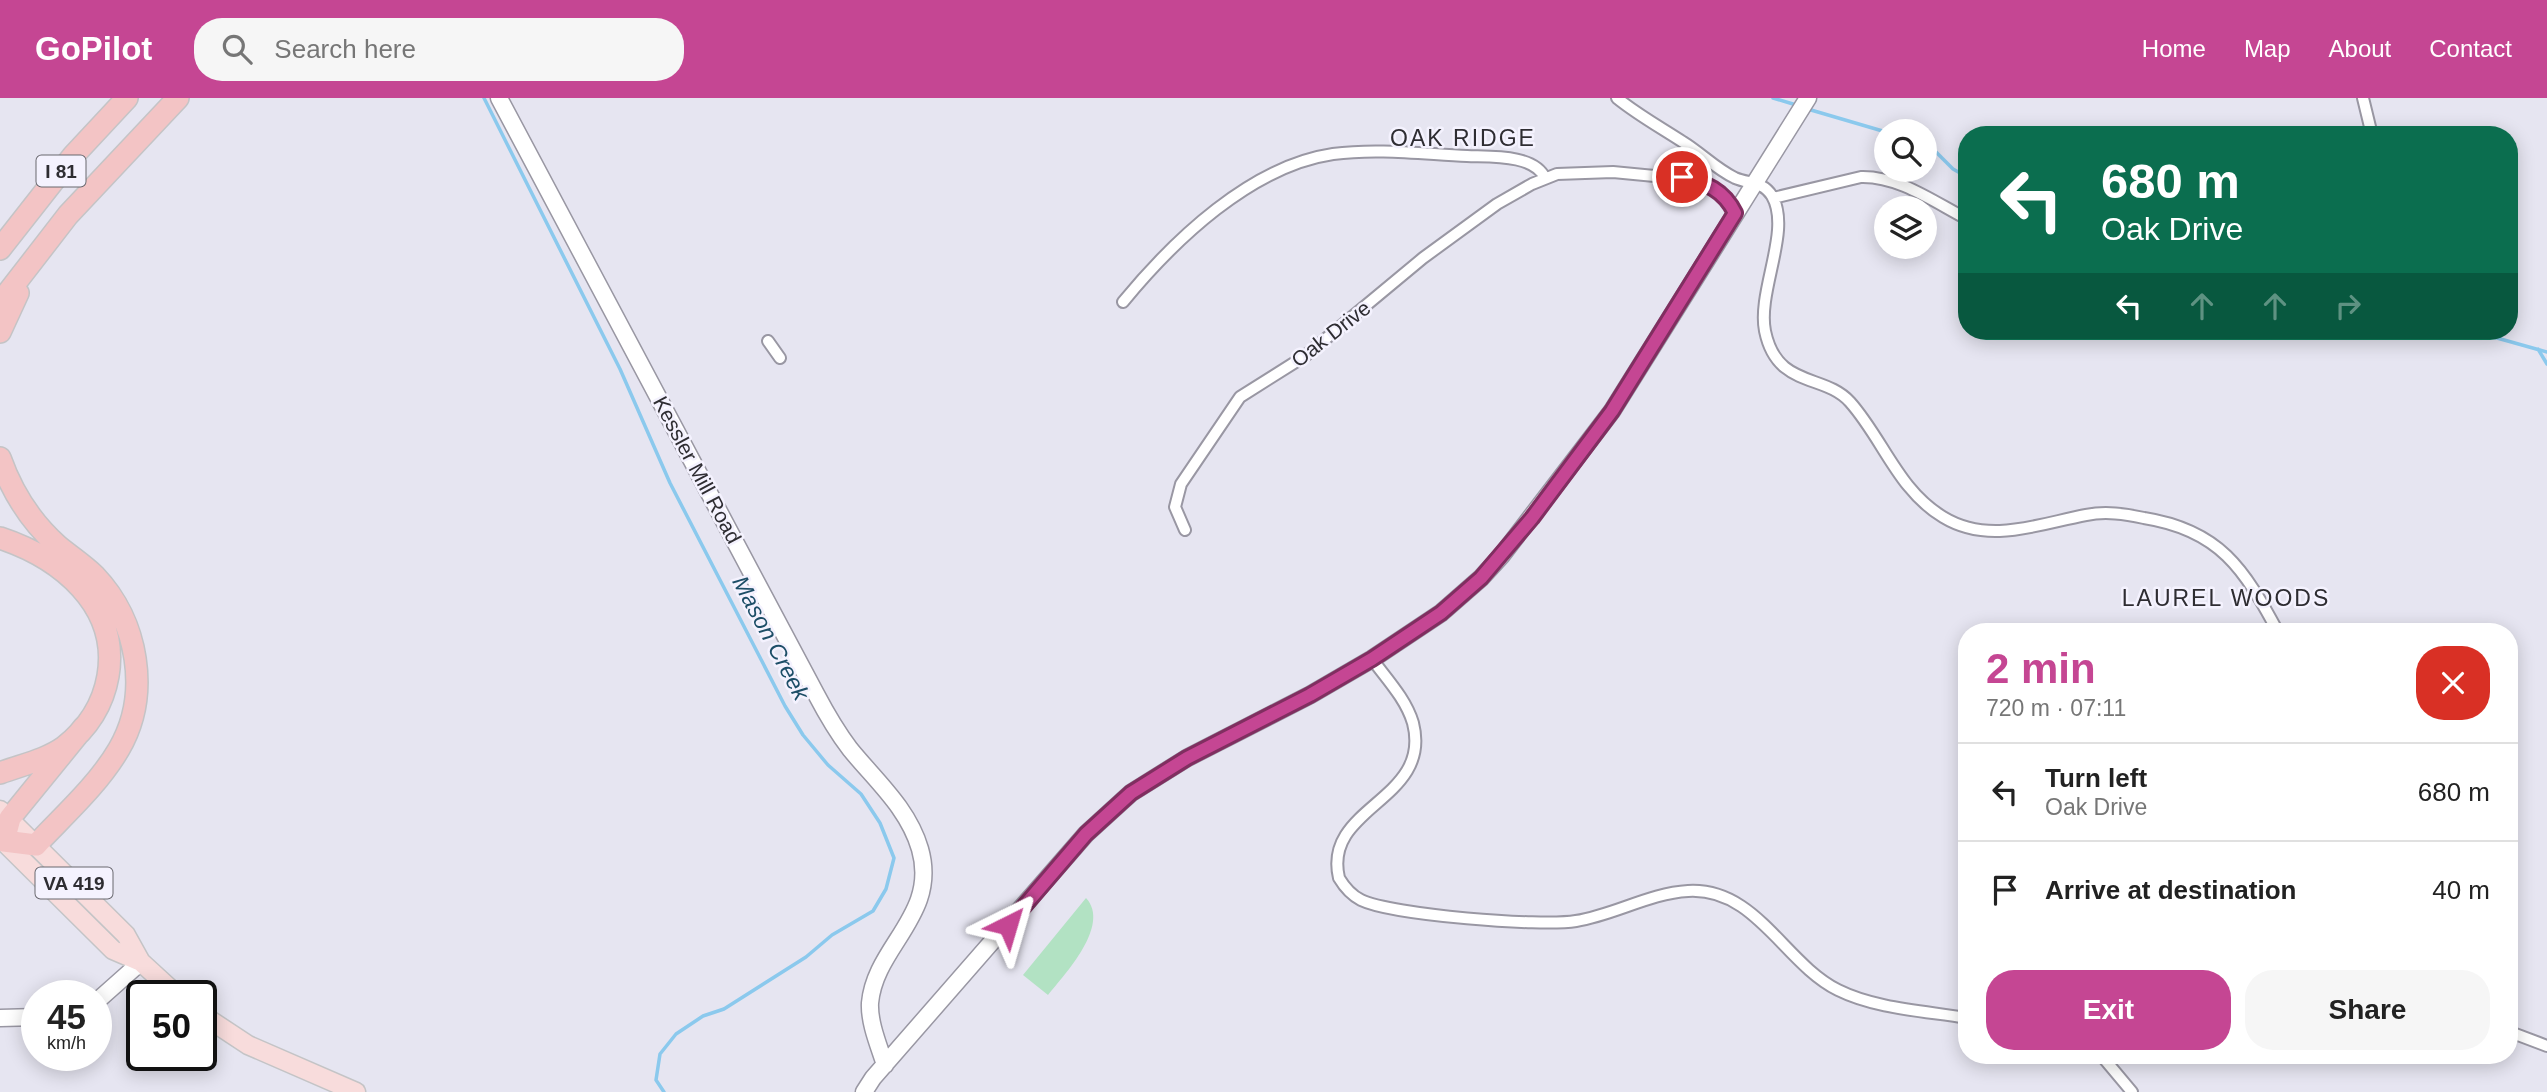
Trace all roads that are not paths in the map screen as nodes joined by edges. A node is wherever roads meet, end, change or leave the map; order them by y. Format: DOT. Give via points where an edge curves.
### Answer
graph roads {
  1 [pos="127,98"];
  2 [pos="178,98"];
  3 [pos="499,98"];
  4 [pos="1617,98"];
  5 [pos="1808,98"];
  6 [pos="2363,98"];
  7 [pos="2370,126"];
  8 [pos="1545,178"];
  9 [pos="1755,182"];
  10 [pos="1773,198"];
  11 [pos="1735,213"];
  12 [pos="1958,214"];
  13 [pos="48,240"];
  14 [pos="0,249"];
  15 [pos="1123,302"];
  16 [pos="0,303"];
  17 [pos="0,332"];
  18 [pos="768,341"];
  19 [pos="780,358"];
  20 [pos="0,458"];
  21 [pos="1185,530"];
  22 [pos="0,538"];
  23 [pos="2273,623"];
  24 [pos="1372,659"];
  25 [pos="85,727"];
  26 [pos="0,772"];
  27 [pos="5,814"];
  28 [pos="2,839"];
  29 [pos="36,845"];
  30 [pos="141,962"];
  31 [pos="161,980"];
  32 [pos="112,988"];
  33 [pos="1958,1016"];
  34 [pos="21,1017"];
  35 [pos="0,1018"];
  36 [pos="217,1025"];
  37 [pos="2518,1035"];
  38 [pos="2547,1046"];
  39 [pos="2109,1064"];
  40 [pos="885,1065"];
  41 [pos="869,1085"];
  42 [pos="356,1092"];
  43 [pos="850,1092"];
  44 [pos="2132,1092"];
  1 -- 14 [label="highway, I 81" via="73,156"];
  2 -- 13 [label="highway, I 81"];
  3 -- 40 [label="main road, Kessler Mill Road" via="816,694 849,748 899,807 915,835 922,864 920,894 909,925 877,977 870,1002"];
  4 -- 9 [label="street" via="1718,168"];
  5 -- 9 [label="main road"];
  6 -- 7 [label="street"];
  8 -- 11 [label="street, Oak Drive" via="1570,172 1682,177 1712,187"];
  8 -- 15 [label="street" via="1531,163 1486,156 1360,152 1321,157 1262,179 1228,200"];
  8 -- 21 [label="street, Oak Drive" via="1464,226 1305,356 1240,397 1181,484 1175,507"];
  9 -- 10 [label="street"];
  9 -- 11 [label="main road"];
  10 -- 12 [label="street" via="1875,176"];
  10 -- 23 [label="street" via="1777,223 1763,313 1773,353 1789,370 1850,401 1926,505 1955,524 1976,530 2013,531 2105,513 2180,526 2225,551 2255,588"];
  11 -- 24 [label="main road" via="1612,411 1502,555 1458,599"];
  13 -- 16 [label="highway, I 81"];
  13 -- 17 [label="highway"];
  18 -- 19 [label="street"];
  20 -- 29 [label="highway" via="13,489 38,525 93,575 115,602 135,657 136,698 119,748 106,769"];
  22 -- 25 [label="highway" via="63,570 101,618 109,669 100,702"];
  24 -- 33 [label="street" via="1408,711 1415,747 1398,786 1348,829 1338,845 1339,878 1359,899 1414,911 1546,923 1593,918 1675,892 1701,891 1753,913 1802,966 1839,990"];
  24 -- 40 [label="main road" via="1157,775 1107,813"];
  25 -- 26 [label="highway" via="46,757"];
  25 -- 27 [label="highway"];
  27 -- 28 [label="highway"];
  27 -- 29 [label="main road, VA 419"];
  28 -- 29 [label="highway"];
  28 -- 30 [label="main road, VA 419" via="113,950"];
  29 -- 30 [label="main road, VA 419" via="126,935"];
  30 -- 31 [label="main road, VA 419"];
  30 -- 32 [label="main road"];
  34 -- 35 [label="main road"];
  36 -- 42 [label="main road" via="248,1045"];
  37 -- 38 [label="street"];
  39 -- 44 [label="street"];
  40 -- 41 [label="main road"];
  41 -- 43 [label="main road"];
}
